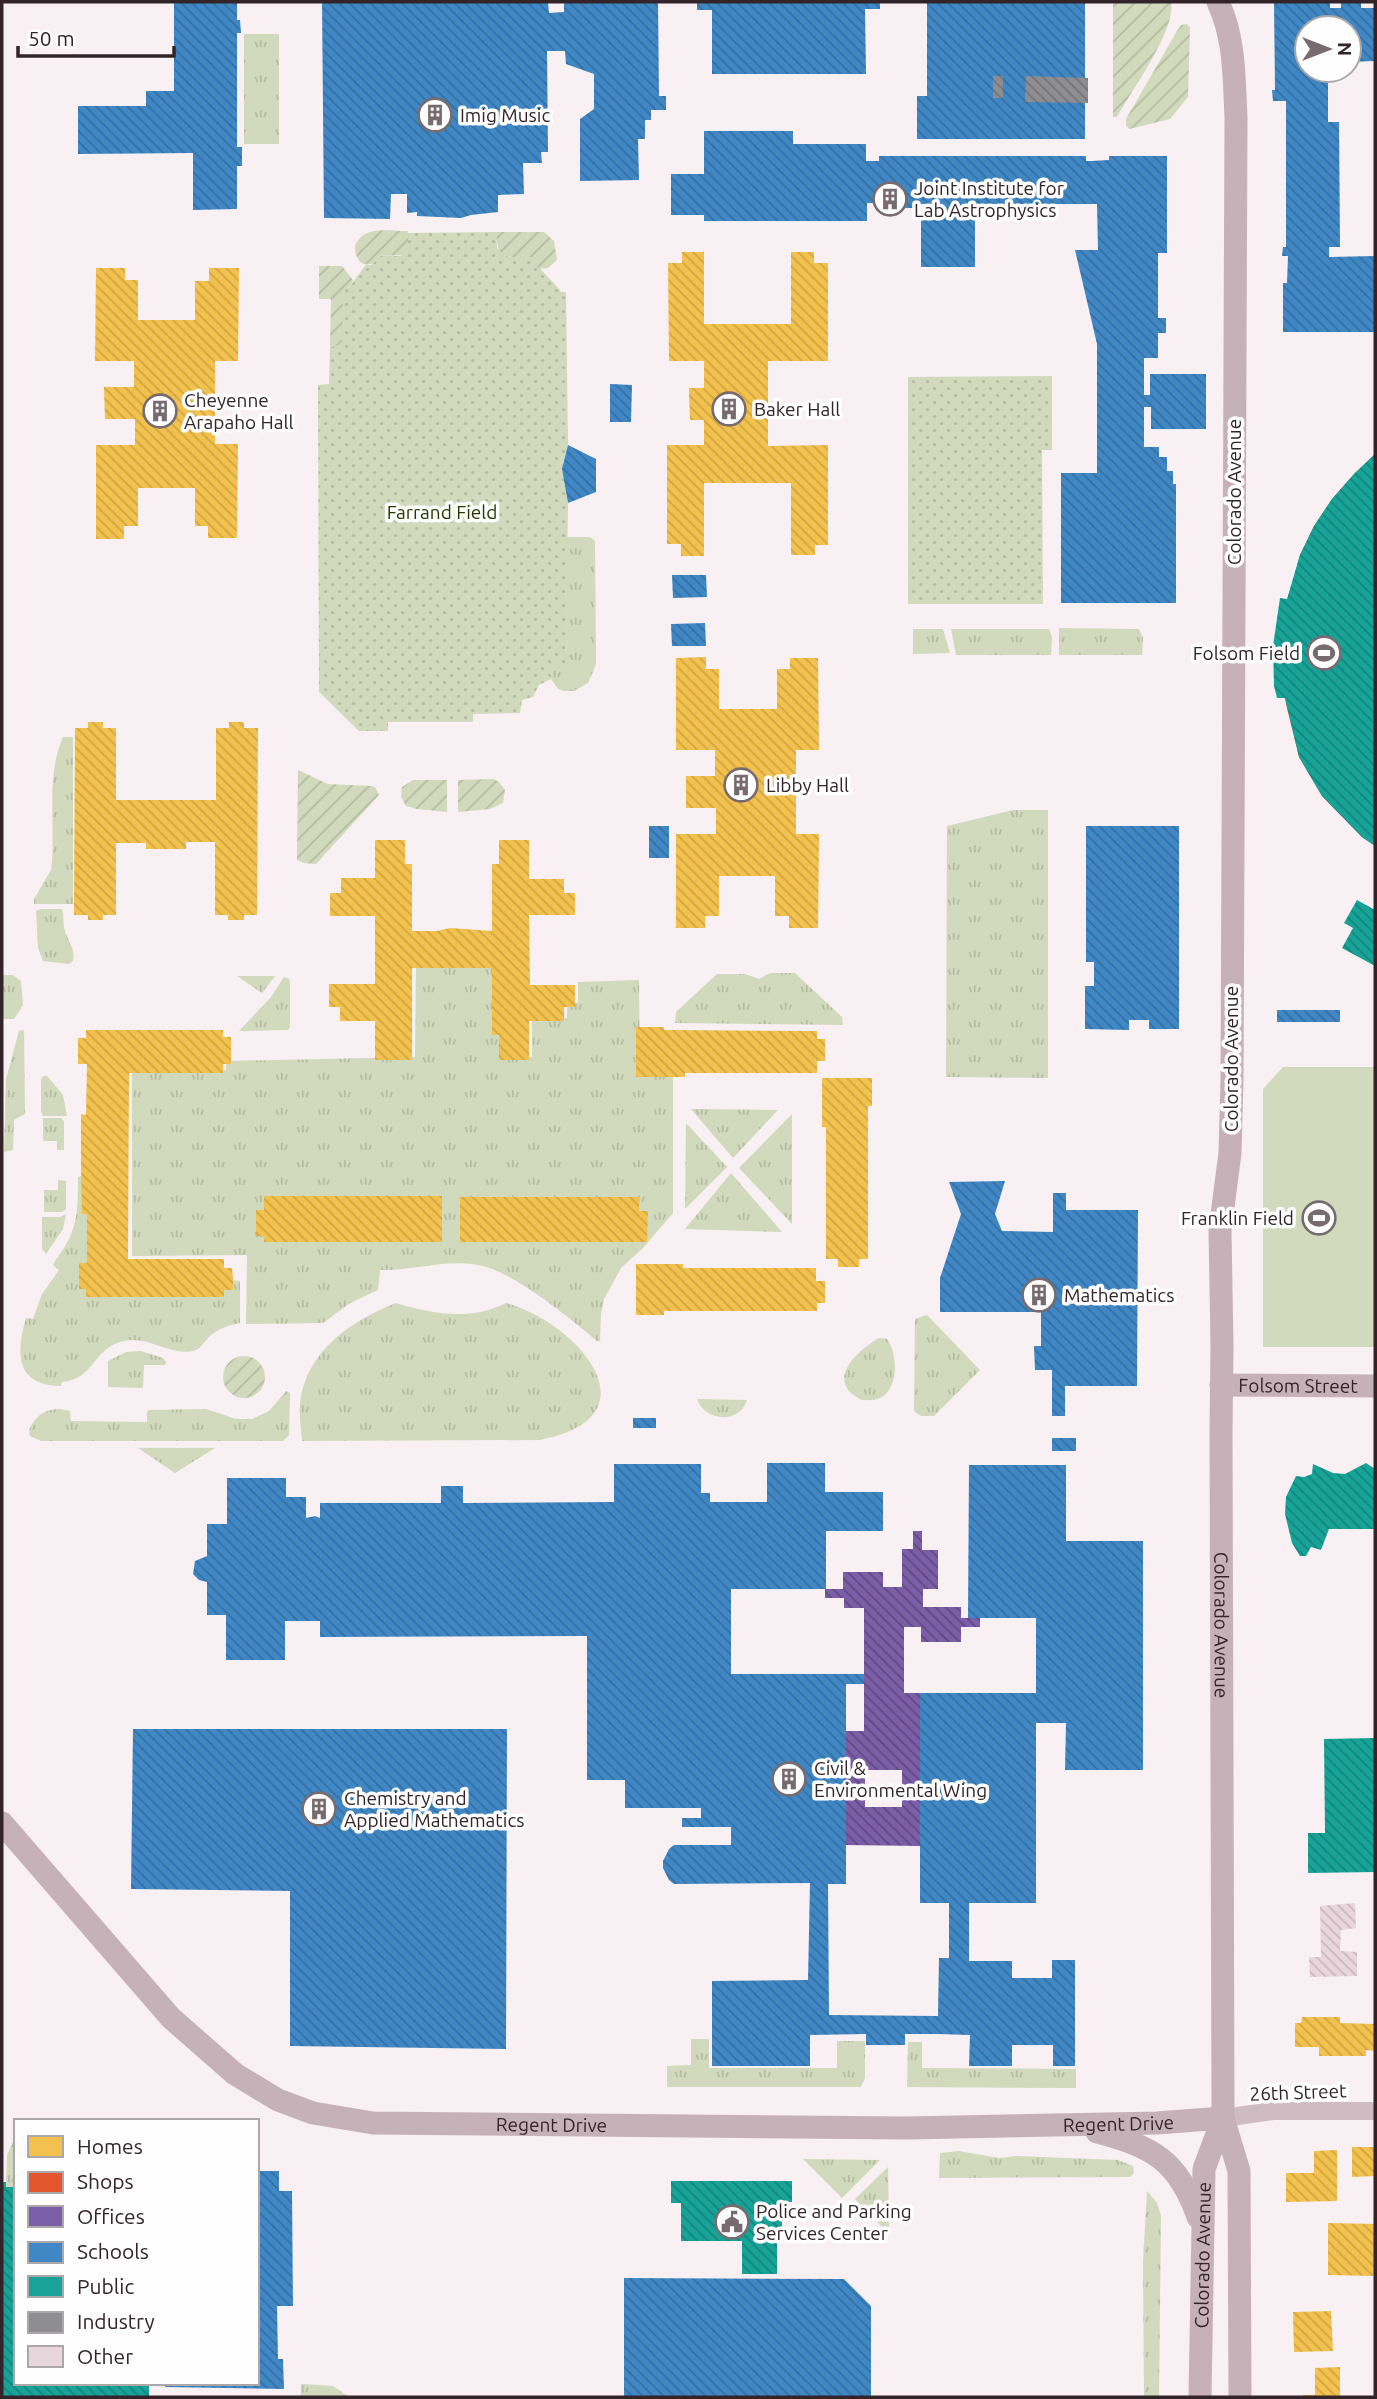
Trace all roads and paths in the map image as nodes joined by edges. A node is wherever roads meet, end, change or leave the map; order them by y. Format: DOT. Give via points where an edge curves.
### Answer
graph roads {
  1 [pos="1218,2"];
  2 [pos="1221,1385"];
  3 [pos="1375,1386"];
  4 [pos="2,1823"];
  5 [pos="1375,2111"];
  6 [pos="1223,2118"];
  7 [pos="1073,2125"];
  8 [pos="1202,2226"];
  9 [pos="1200,2397"];
  10 [pos="1240,2397"];
  1 -- 2 [label="street, Colorado Avenue" via="1231,44 1237,118 1232,1081 1230,1153 1220,1230"];
  2 -- 3 [label="street, Folsom Street"];
  2 -- 6 [label="street, Colorado Avenue"];
  4 -- 7 [label="street, Regent Drive" via="171,2018 235,2074 278,2100 313,2113 373,2123 893,2128"];
  5 -- 6 [label="street, 26th Street" via="1273,2112"];
  6 -- 7 [label="street, Regent Drive"];
  6 -- 8 [label="street, Colorado Avenue" via="1203,2169"];
  6 -- 10 [label="street, Colorado Avenue" via="1239,2171"];
  7 -- 8 [label="street" via="1118,2137 1157,2155 1184,2183"];
  8 -- 9 [label="street, Colorado Avenue"];
}
